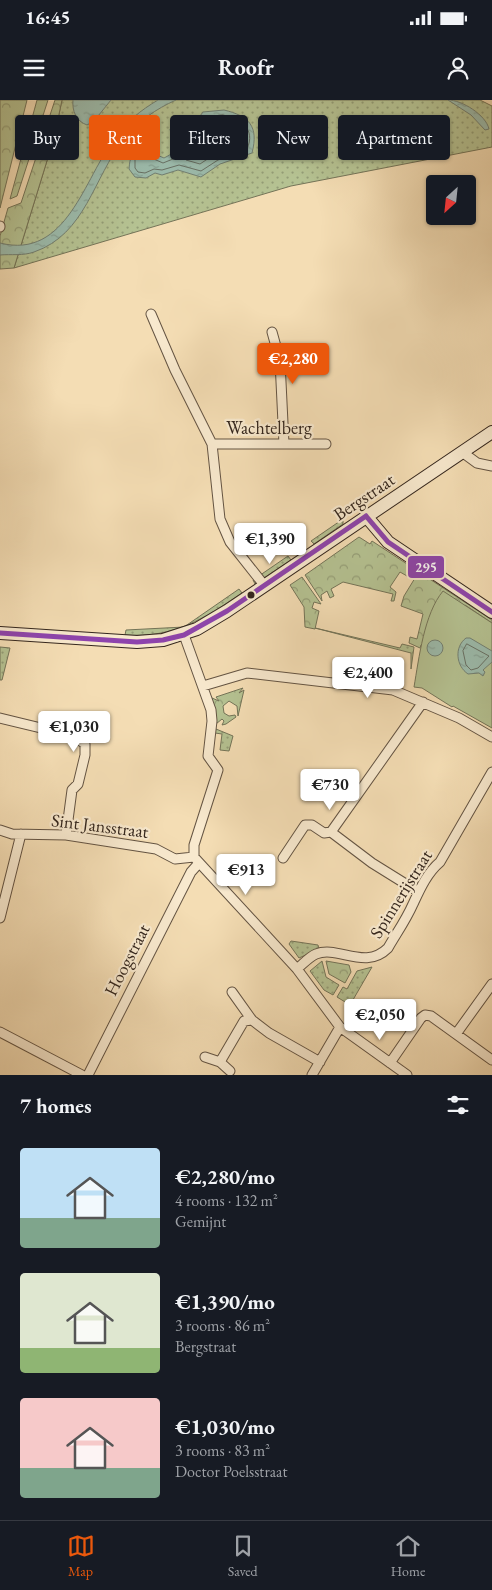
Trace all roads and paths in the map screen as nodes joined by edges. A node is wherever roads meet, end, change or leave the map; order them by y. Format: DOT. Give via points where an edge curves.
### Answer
graph roads {
  1 [pos="151,314"];
  2 [pos="272,332"];
  3 [pos="492,432"];
  4 [pos="212,444"];
  5 [pos="284,444"];
  6 [pos="326,444"];
  7 [pos="462,452"];
  8 [pos="492,466"];
  9 [pos="366,516"];
  10 [pos="264,585"];
  11 [pos="492,612"];
  12 [pos="0,633"];
  13 [pos="184,634"];
  14 [pos="204,686"];
  15 [pos="423,702"];
  16 [pos="0,718"];
  17 [pos="492,737"];
  18 [pos="492,772"];
  19 [pos="0,830"];
  20 [pos="331,832"];
  21 [pos="21,834"];
  22 [pos="66,835"];
  23 [pos="283,858"];
  24 [pos="196,860"];
  25 [pos="417,891"];
  26 [pos="0,918"];
  27 [pos="297,969"];
  28 [pos="492,984"];
  29 [pos="232,992"];
  30 [pos="252,1020"];
  31 [pos="340,1027"];
  32 [pos="0,1032"];
  33 [pos="456,1034"];
  34 [pos="206,1057"];
  35 [pos="492,1060"];
  36 [pos="220,1062"];
  37 [pos="320,1062"];
  38 [pos="390,1062"];
  39 [pos="230,1071"];
  40 [pos="82,1075"];
  41 [pos="88,1075"];
  42 [pos="312,1075"];
  43 [pos="407,1075"];
  1 -- 4 [label="street"];
  2 -- 5 [label="street" via="280,361"];
  3 -- 7 [label="street, Bergstraat"];
  4 -- 5 [label="street, Wachtelberg"];
  4 -- 10 [label="street" via="223,531"];
  5 -- 6 [label="street, Wachtelberg"];
  7 -- 8 [label="street" via="477,464"];
  7 -- 9 [label="street, Bergstraat"];
  9 -- 10 [label="street, Bergstraat"];
  9 -- 11 [label="street" via="388,542"];
  10 -- 13 [label="street, Bergstraat" via="197,629"];
  12 -- 13 [label="street, Bergstraat" via="137,642"];
  13 -- 14 [label="street"];
  14 -- 15 [label="street" via="246,674 384,689"];
  14 -- 24 [label="street" via="212,721 208,756 218,770 193,851"];
  15 -- 17 [label="street"];
  15 -- 20 [label="street"];
  16 -- 22 [label="street" via="74,736 85,744 78,784 72,790"];
  18 -- 25 [label="street, Spinnerijstraat" via="440,862 432,868"];
  19 -- 21 [label="street, Sint Jansstraat"];
  20 -- 23 [label="street" via="324,833 312,825 305,825"];
  20 -- 25 [label="street"];
  21 -- 22 [label="street, Sint Jansstraat"];
  21 -- 26 [label="street"];
  22 -- 24 [label="street, Sint Jansstraat" via="156,849 175,858"];
  24 -- 27 [label="street"];
  24 -- 41 [label="street, Hoogstraat"];
  25 -- 27 [label="street, Spinnerijstraat" via="414,904 382,955 361,959 316,954"];
  27 -- 31 [label="street"];
  28 -- 33 [label="street"];
  29 -- 30 [label="street"];
  30 -- 36 [label="street" via="244,1022"];
  30 -- 37 [label="street"];
  31 -- 37 [label="street"];
  31 -- 38 [label="street"];
  32 -- 40 [label="street"];
  33 -- 35 [label="street"];
  33 -- 38 [label="street" via="431,1016 424,1015"];
  34 -- 36 [label="street"];
  36 -- 39 [label="street"];
  37 -- 42 [label="street"];
  38 -- 43 [label="street"];
}
